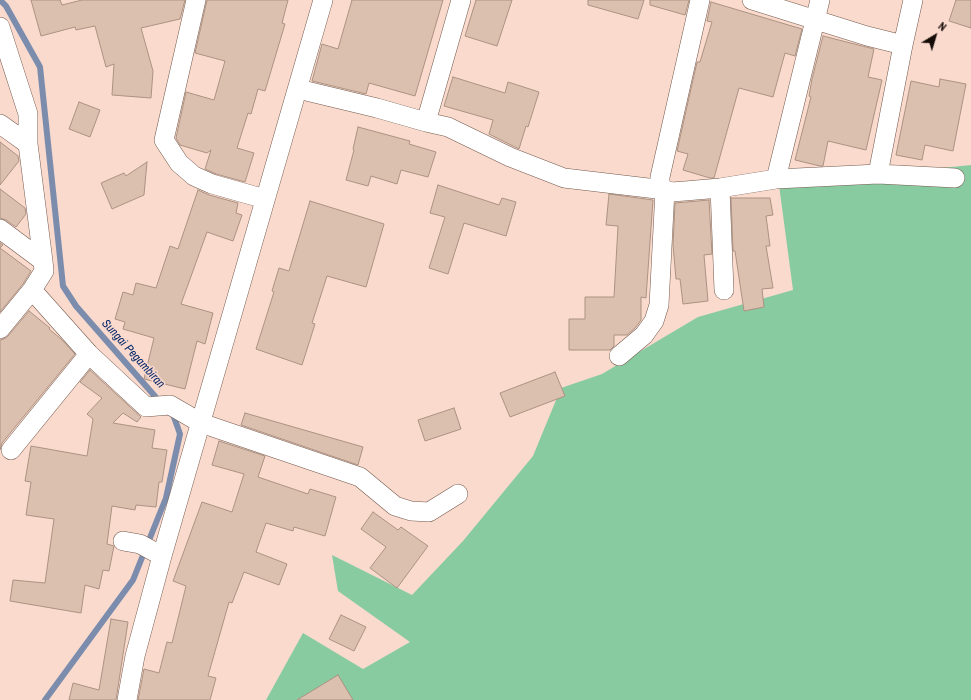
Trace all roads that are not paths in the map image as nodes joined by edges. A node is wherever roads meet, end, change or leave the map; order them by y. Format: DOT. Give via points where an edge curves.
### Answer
graph roads {
  1 [pos="196,0"];
  2 [pos="323,0"];
  3 [pos="461,0"];
  4 [pos="700,0"];
  5 [pos="752,0"];
  6 [pos="820,0"];
  7 [pos="913,0"];
  8 [pos="815,20"];
  9 [pos="0,27"];
  10 [pos="903,45"];
  11 [pos="298,89"];
  12 [pos="426,122"];
  13 [pos="0,124"];
  14 [pos="28,144"];
  15 [pos="878,174"];
  16 [pos="955,178"];
  17 [pos="776,179"];
  18 [pos="720,188"];
  19 [pos="665,190"];
  20 [pos="265,199"];
  21 [pos="0,229"];
  22 [pos="44,261"];
  23 [pos="32,290"];
  24 [pos="724,290"];
  25 [pos="0,329"];
  26 [pos="89,354"];
  27 [pos="619,356"];
  28 [pos="201,423"];
  29 [pos="11,450"];
  30 [pos="458,494"];
  31 [pos="127,700"];
  1 -- 20 [label="street" via="164,140 179,162 194,176 212,184"];
  2 -- 11 [label="street"];
  3 -- 12 [label="street"];
  4 -- 19 [label="street" via="660,177 660,185"];
  5 -- 8 [label="street"];
  6 -- 8 [label="street"];
  7 -- 10 [label="street"];
  8 -- 10 [label="street"];
  8 -- 17 [label="street"];
  9 -- 14 [label="street" via="28,114"];
  10 -- 15 [label="street"];
  11 -- 12 [label="street"];
  11 -- 20 [label="street"];
  12 -- 19 [label="street" via="448,127 510,157 564,178"];
  13 -- 14 [label="street"];
  14 -- 22 [label="street"];
  15 -- 16 [label="street"];
  15 -- 17 [label="street"];
  17 -- 18 [label="street"];
  18 -- 19 [label="street" via="672,192"];
  18 -- 24 [label="street"];
  19 -- 27 [label="street" via="659,305 654,321 644,335"];
  20 -- 28 [label="street"];
  21 -- 22 [label="street"];
  22 -- 23 [label="street" via="44,271"];
  23 -- 25 [label="street"];
  23 -- 26 [label="street"];
  26 -- 28 [label="street" via="146,407 170,405"];
  26 -- 29 [label="street"];
  28 -- 30 [label="street" via="360,477 395,506 411,511 429,512"];
  28 -- 31 [label="street" via="144,548 135,656"];
}
